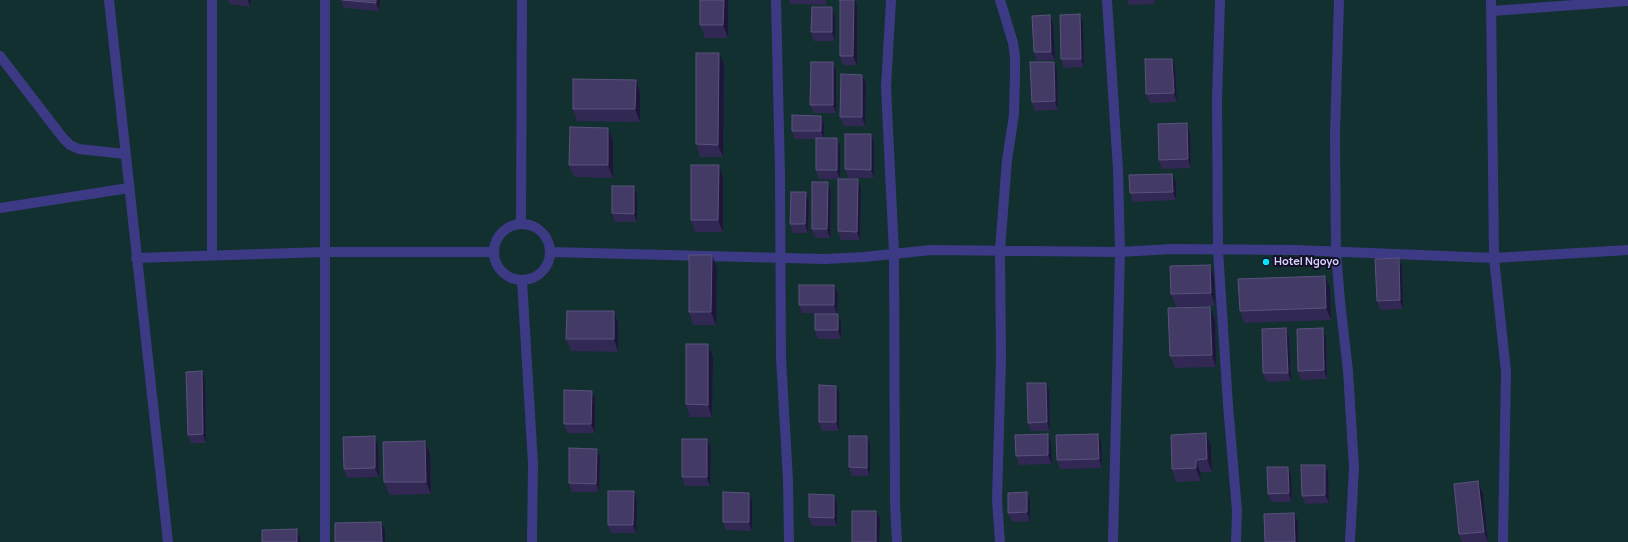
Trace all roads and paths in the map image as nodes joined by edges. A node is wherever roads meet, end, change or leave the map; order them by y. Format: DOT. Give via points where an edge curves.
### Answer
graph roads {
  1 [pos="109,0"];
  2 [pos="212,0"];
  3 [pos="325,0"];
  4 [pos="522,0"];
  5 [pos="776,0"];
  6 [pos="891,0"];
  7 [pos="1000,0"];
  8 [pos="1107,0"];
  9 [pos="1220,0"];
  10 [pos="1339,0"];
  11 [pos="1491,0"];
  12 [pos="1628,2"];
  13 [pos="1492,11"];
  14 [pos="0,56"];
  15 [pos="125,154"];
  16 [pos="129,188"];
  17 [pos="0,208"];
  18 [pos="521,224"];
  19 [pos="1000,250"];
  20 [pos="1218,250"];
  21 [pos="1628,250"];
  22 [pos="325,252"];
  23 [pos="494,252"];
  24 [pos="550,252"];
  25 [pos="1120,252"];
  26 [pos="1336,252"];
  27 [pos="894,253"];
  28 [pos="212,255"];
  29 [pos="136,258"];
  30 [pos="780,258"];
  31 [pos="1494,258"];
  32 [pos="522,280"];
  33 [pos="168,542"];
  34 [pos="325,542"];
  35 [pos="532,542"];
  36 [pos="789,542"];
  37 [pos="897,542"];
  38 [pos="1000,542"];
  39 [pos="1114,542"];
  40 [pos="1236,542"];
  41 [pos="1350,542"];
  42 [pos="1503,542"];
  1 -- 15 [label="street"];
  2 -- 28 [label="street"];
  3 -- 22 [label="street"];
  4 -- 18 [label="street"];
  5 -- 30 [label="street"];
  6 -- 27 [label="street" via="886,87"];
  7 -- 19 [label="street" via="1013,43 1015,74 1014,115 1007,160"];
  8 -- 25 [label="street" via="1118,170"];
  9 -- 20 [label="street" via="1217,101"];
  10 -- 26 [label="street" via="1335,134"];
  11 -- 13 [label="street"];
  12 -- 13 [label="street"];
  13 -- 31 [label="street"];
  14 -- 15 [label="street" via="70,145 79,149"];
  15 -- 16 [label="street"];
  16 -- 17 [label="street"];
  16 -- 29 [label="street"];
  18 -- 23 [label="street" via="502,232"];
  18 -- 24 [label="street" via="541,232"];
  19 -- 25 [label="street"];
  19 -- 27 [label="street"];
  19 -- 38 [label="street" via="1001,359 997,500"];
  20 -- 25 [label="street"];
  20 -- 26 [label="street"];
  20 -- 40 [label="street" via="1237,511"];
  21 -- 31 [label="street"];
  22 -- 23 [label="street"];
  22 -- 28 [label="street"];
  22 -- 34 [label="street"];
  23 -- 32 [label="street" via="499,269 513,279"];
  24 -- 30 [label="street"];
  24 -- 32 [label="street" via="548,261 538,275"];
  25 -- 39 [label="street"];
  26 -- 31 [label="street"];
  26 -- 41 [label="street" via="1348,370 1354,467"];
  27 -- 30 [label="street" via="856,258"];
  27 -- 37 [label="street"];
  28 -- 29 [label="street"];
  29 -- 33 [label="street"];
  30 -- 36 [label="street" via="781,358"];
  31 -- 42 [label="street" via="1506,372"];
  32 -- 35 [label="street" via="533,464"];
}
